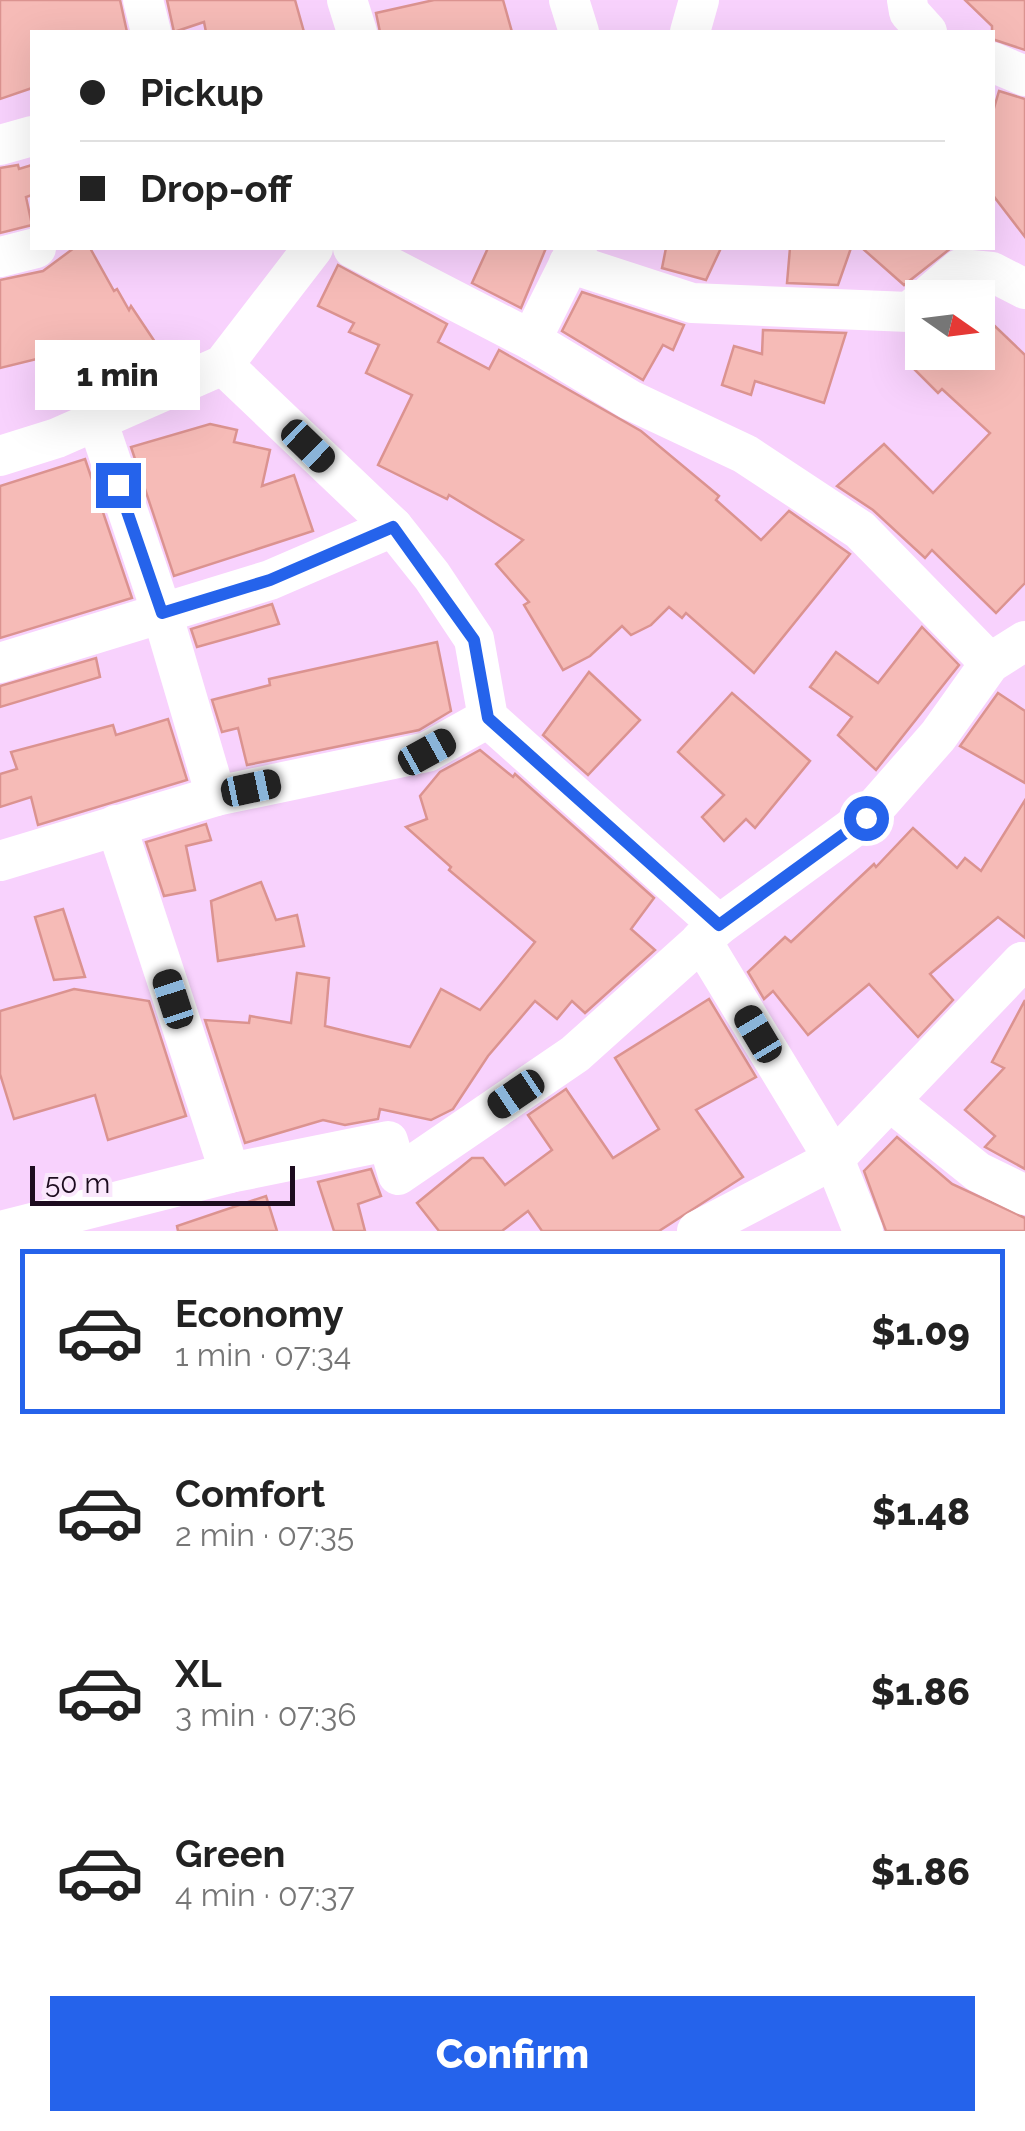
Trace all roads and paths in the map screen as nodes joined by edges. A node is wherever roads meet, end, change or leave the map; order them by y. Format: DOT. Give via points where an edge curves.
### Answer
graph roads {
  1 [pos="142,0"];
  2 [pos="347,0"];
  3 [pos="569,0"];
  4 [pos="699,0"];
  5 [pos="907,0"];
  6 [pos="151,30"];
  7 [pos="356,30"];
  8 [pos="579,30"];
  9 [pos="691,30"];
  10 [pos="924,30"];
  11 [pos="995,63"];
  12 [pos="1025,76"];
  13 [pos="30,137"];
  14 [pos="0,145"];
  15 [pos="30,250"];
  16 [pos="311,250"];
  17 [pos="357,250"];
  18 [pos="573,255"];
  19 [pos="0,257"];
  20 [pos="947,280"];
  21 [pos="1025,288"];
  22 [pos="905,312"];
  23 [pos="531,340"];
  24 [pos="224,365"];
  25 [pos="97,420"];
  26 [pos="0,456"];
  27 [pos="393,527"];
  28 [pos="162,613"];
  29 [pos="1025,641"];
  30 [pos="0,664"];
  31 [pos="990,664"];
  32 [pos="488,718"];
  33 [pos="216,796"];
  34 [pos="116,825"];
  35 [pos="0,860"];
  36 [pos="710,932"];
  37 [pos="1025,964"];
  38 [pos="891,1102"];
  39 [pos="834,1159"];
  40 [pos="230,1173"];
  41 [pos="1025,1195"];
  42 [pos="1,1231"];
  43 [pos="697,1231"];
  44 [pos="863,1231"];
  1 -- 6 [label="street"];
  2 -- 7 [label="street"];
  3 -- 8 [label="street"];
  4 -- 9 [label="street"];
  5 -- 10 [label="street" via="908,12"];
  11 -- 12 [label="street"];
  13 -- 14 [label="street"];
  15 -- 19 [label="street"];
  16 -- 24 [label="street"];
  17 -- 23 [label="street"];
  18 -- 22 [label="street" via="692,303"];
  18 -- 23 [label="street"];
  20 -- 21 [label="street" via="960,269 992,272"];
  23 -- 31 [label="street" via="630,400 745,454 860,530"];
  24 -- 25 [label="street"];
  24 -- 27 [label="street"];
  25 -- 26 [label="street"];
  25 -- 28 [label="street"];
  27 -- 28 [label="street" via="270,580"];
  27 -- 32 [label="street" via="474,640"];
  28 -- 30 [label="street"];
  28 -- 33 [label="street"];
  29 -- 31 [label="street"];
  31 -- 36 [label="street" via="866,818"];
  32 -- 33 [label="street" via="427,752"];
  32 -- 36 [label="street"];
  33 -- 34 [label="street"];
  34 -- 35 [label="street"];
  34 -- 40 [label="street"];
  36 -- 39 [label="street"];
  36 -- 40 [label="street" via="575,1054 398,1175 388,1141"];
  37 -- 38 [label="street"];
  38 -- 39 [label="street"];
  38 -- 41 [label="street" via="978,1172"];
  39 -- 43 [label="street"];
  39 -- 44 [label="street"];
  40 -- 42 [label="street"];
}
